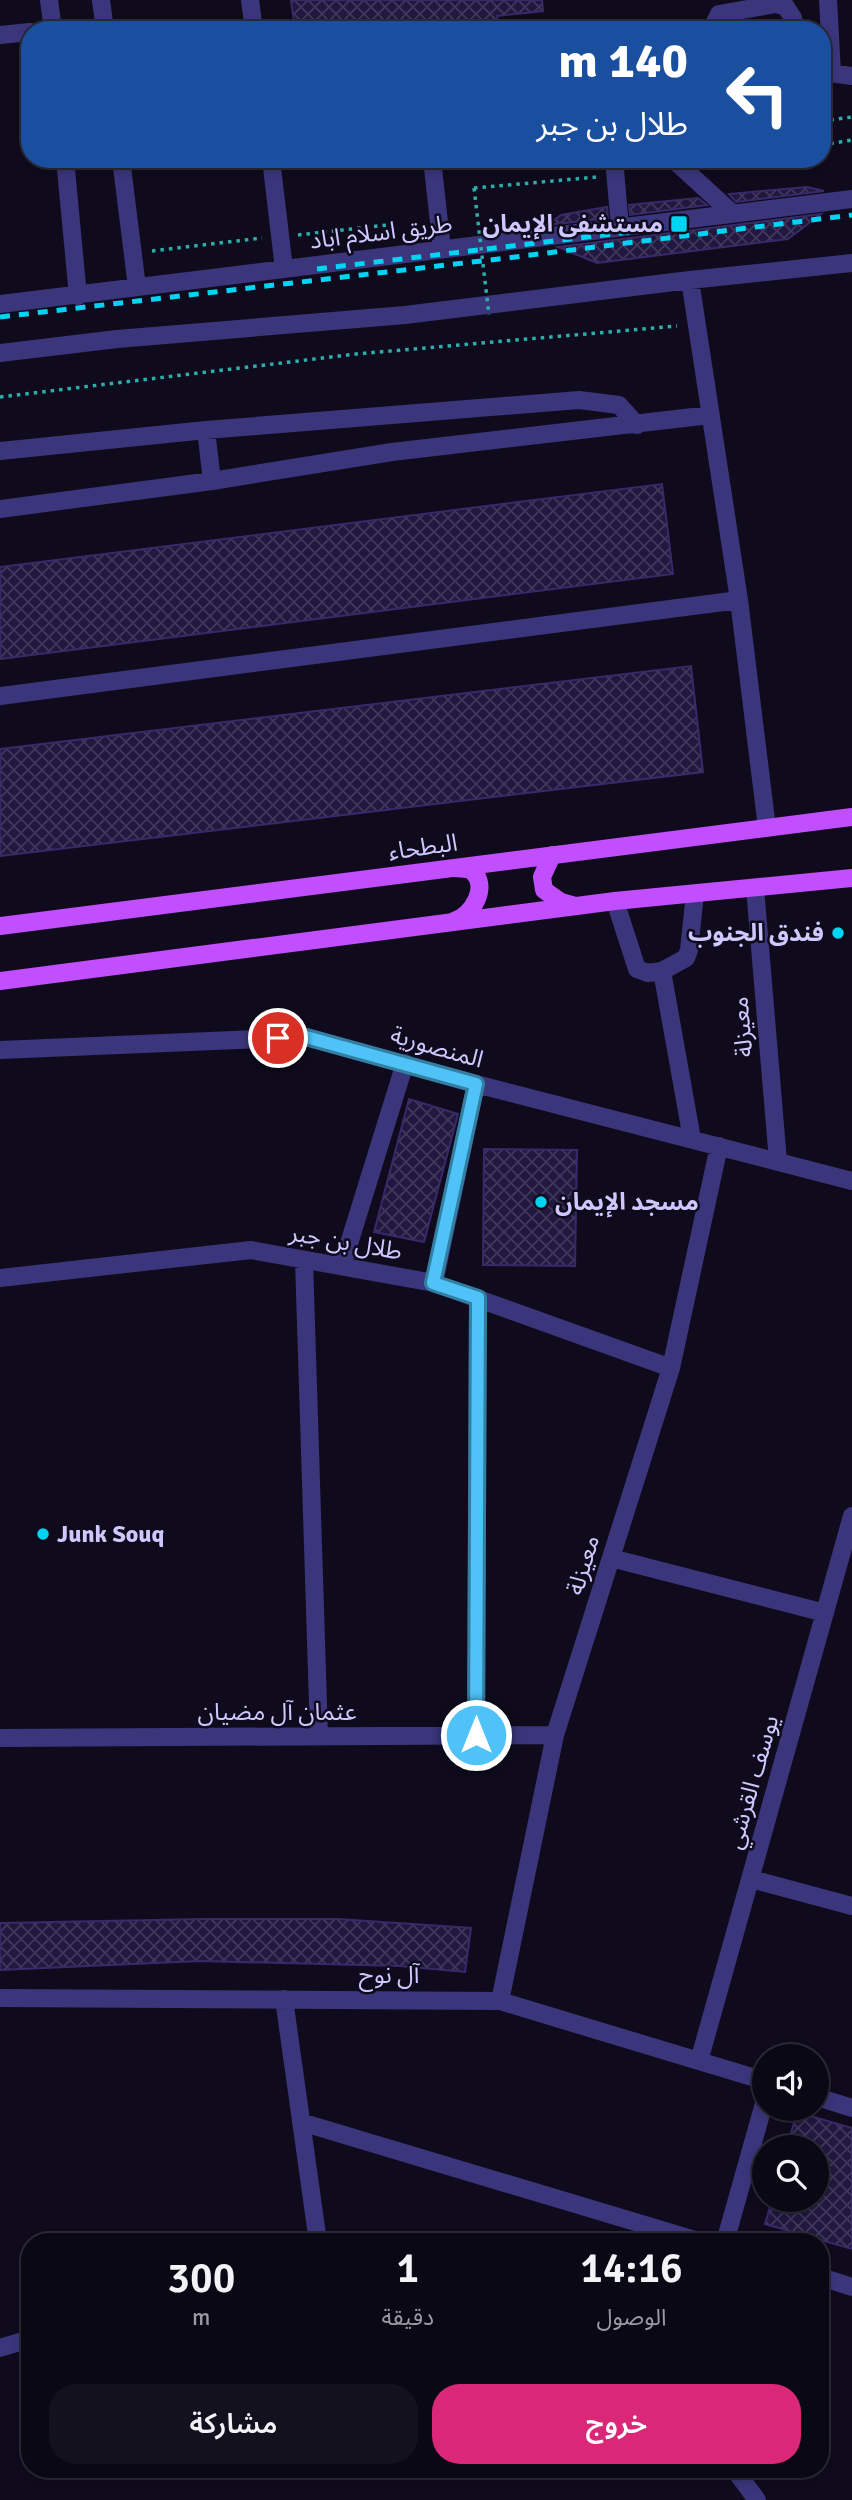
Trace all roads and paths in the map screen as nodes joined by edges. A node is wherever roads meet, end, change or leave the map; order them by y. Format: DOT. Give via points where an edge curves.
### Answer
graph roads {
  1 [pos="49,0"];
  2 [pos="101,0"];
  3 [pos="250,0"];
  4 [pos="828,0"];
  5 [pos="52,21"];
  6 [pos="103,21"];
  7 [pos="253,21"];
  8 [pos="715,21"];
  9 [pos="794,21"];
  10 [pos="828,21"];
  11 [pos="21,33"];
  12 [pos="0,35"];
  13 [pos="831,73"];
  14 [pos="852,76"];
  15 [pos="852,117"];
  16 [pos="831,120"];
  17 [pos="852,140"];
  18 [pos="831,144"];
  19 [pos="66,168"];
  20 [pos="122,168"];
  21 [pos="272,168"];
  22 [pos="433,168"];
  23 [pos="615,168"];
  24 [pos="682,168"];
  25 [pos="852,199"];
  26 [pos="733,214"];
  27 [pos="396,224"];
  28 [pos="620,227"];
  29 [pos="281,236"];
  30 [pos="442,249"];
  31 [pos="147,251"];
  32 [pos="852,263"];
  33 [pos="284,269"];
  34 [pos="690,280"];
  35 [pos="137,287"];
  36 [pos="78,296"];
  37 [pos="0,304"];
  38 [pos="489,315"];
  39 [pos="697,324"];
  40 [pos="0,353"];
  41 [pos="0,397"];
  42 [pos="710,415"];
  43 [pos="637,425"];
  44 [pos="206,430"];
  45 [pos="0,451"];
  46 [pos="212,481"];
  47 [pos="0,509"];
  48 [pos="739,600"];
  49 [pos="0,696"];
  50 [pos="852,817"];
  51 [pos="767,828"];
  52 [pos="552,855"];
  53 [pos="451,868"];
  54 [pos="852,878"];
  55 [pos="755,888"];
  56 [pos="695,894"];
  57 [pos="615,901"];
  58 [pos="576,906"];
  59 [pos="444,923"];
  60 [pos="0,926"];
  61 [pos="662,971"];
  62 [pos="0,981"];
  63 [pos="0,1051"];
  64 [pos="405,1063"];
  65 [pos="476,1084"];
  66 [pos="692,1139"];
  67 [pos="719,1146"];
  68 [pos="778,1161"];
  69 [pos="852,1181"];
  70 [pos="304,1259"];
  71 [pos="342,1266"];
  72 [pos="0,1278"];
  73 [pos="433,1283"];
  74 [pos="478,1298"];
  75 [pos="671,1368"];
  76 [pos="852,1516"];
  77 [pos="611,1558"];
  78 [pos="825,1613"];
  79 [pos="476,1735"];
  80 [pos="555,1735"];
  81 [pos="319,1736"];
  82 [pos="0,1738"];
  83 [pos="751,1879"];
  84 [pos="852,1906"];
  85 [pos="0,1998"];
  86 [pos="284,1999"];
  87 [pos="500,2001"];
  88 [pos="699,2061"];
  89 [pos="752,2077"];
  90 [pos="829,2101"];
  91 [pos="852,2108"];
  92 [pos="759,2121"];
  93 [pos="301,2122"];
  94 [pos="317,2233"];
  95 [pos="672,2233"];
  96 [pos="728,2233"];
  97 [pos="829,2280"];
  98 [pos="852,2287"];
  99 [pos="21,2342"];
  100 [pos="0,2348"];
  101 [pos="743,2478"];
  102 [pos="757,2500"];
  1 -- 5 [label="street"];
  2 -- 6 [label="street"];
  3 -- 7 [label="street"];
  4 -- 10 [label="street"];
  8 -- 9 [label="street" via="719,14 776,4 786,7"];
  11 -- 12 [label="street"];
  13 -- 14 [label="street"];
  15 -- 16 [label="path"];
  17 -- 18 [label="path"];
  19 -- 36 [label="street"];
  20 -- 35 [label="street"];
  21 -- 29 [label="street"];
  22 -- 30 [label="street"];
  23 -- 28 [label="street"];
  23 -- 38 [label="path, bridge" via="474,188"];
  24 -- 26 [label="street"];
  25 -- 26 [label="street, طريق اسلام اباد"];
  26 -- 28 [label="street, طريق اسلام اباد"];
  27 -- 29 [label="path"];
  28 -- 30 [label="street, طريق اسلام اباد"];
  29 -- 31 [label="path"];
  29 -- 33 [label="street"];
  30 -- 33 [label="street, طريق اسلام اباد"];
  32 -- 34 [label="street"];
  33 -- 35 [label="street, طريق اسلام اباد"];
  34 -- 39 [label="street"];
  34 -- 40 [label="street" via="405,315"];
  35 -- 36 [label="street, طريق اسلام اباد"];
  36 -- 37 [label="street, طريق اسلام اباد"];
  39 -- 41 [label="path" via="355,354"];
  39 -- 42 [label="street"];
  42 -- 43 [label="street"];
  42 -- 48 [label="street"];
  43 -- 44 [label="street" via="619,405 579,400"];
  43 -- 46 [label="street" via="392,452"];
  44 -- 45 [label="street"];
  44 -- 46 [label="street"];
  46 -- 47 [label="street"];
  48 -- 49 [label="street"];
  48 -- 51 [label="street"];
  50 -- 51 [label="main road, البطحاء"];
  51 -- 52 [label="main road, البطحاء"];
  52 -- 53 [label="main road, البطحاء"];
  52 -- 58 [label="main road" via="542,877 544,891"];
  53 -- 59 [label="main road" via="469,869 480,890 470,911"];
  53 -- 60 [label="main road, البطحاء"];
  54 -- 55 [label="main road"];
  55 -- 56 [label="main road"];
  55 -- 68 [label="street, معيزلة"];
  56 -- 57 [label="main road"];
  56 -- 61 [label="street" via="689,950 680,963"];
  57 -- 58 [label="main road"];
  57 -- 61 [label="street" via="637,970"];
  58 -- 59 [label="main road"];
  59 -- 62 [label="main road"];
  61 -- 66 [label="street"];
  63 -- 64 [label="street, المنصورية" via="306,1037"];
  64 -- 65 [label="street, المنصورية"];
  64 -- 71 [label="street"];
  65 -- 66 [label="street, المنصورية"];
  65 -- 73 [label="street"];
  66 -- 67 [label="street, المنصورية"];
  67 -- 68 [label="street, المنصورية"];
  67 -- 75 [label="street, معيزلة"];
  68 -- 69 [label="street, المنصورية"];
  70 -- 71 [label="street, طلال بن جبر"];
  70 -- 72 [label="street, طلال بن جبر" via="251,1250"];
  70 -- 81 [label="street"];
  71 -- 73 [label="street, طلال بن جبر"];
  73 -- 74 [label="street, طلال بن جبر"];
  74 -- 75 [label="street, طلال بن جبر"];
  74 -- 79 [label="street"];
  75 -- 77 [label="street, معيزلة"];
  76 -- 78 [label="street, يوسف القرشي"];
  77 -- 78 [label="street"];
  77 -- 80 [label="street, معيزلة"];
  78 -- 83 [label="street, يوسف القرشي"];
  79 -- 80 [label="street, عثمان آل مضيان"];
  79 -- 81 [label="street, عثمان آل مضيان"];
  80 -- 87 [label="street, معيزلة"];
  81 -- 82 [label="street, عثمان آل مضيان"];
  83 -- 84 [label="street"];
  83 -- 88 [label="street, يوسف القرشي"];
  85 -- 86 [label="street, آل نوح"];
  86 -- 87 [label="street, آل نوح"];
  86 -- 93 [label="street"];
  87 -- 88 [label="street, آل نوح"];
  88 -- 89 [label="street, آل نوح"];
  90 -- 91 [label="street"];
  92 -- 96 [label="street"];
  93 -- 94 [label="street"];
  93 -- 95 [label="street"];
  97 -- 98 [label="street"];
  99 -- 100 [label="street"];
  101 -- 102 [label="street"];
}
